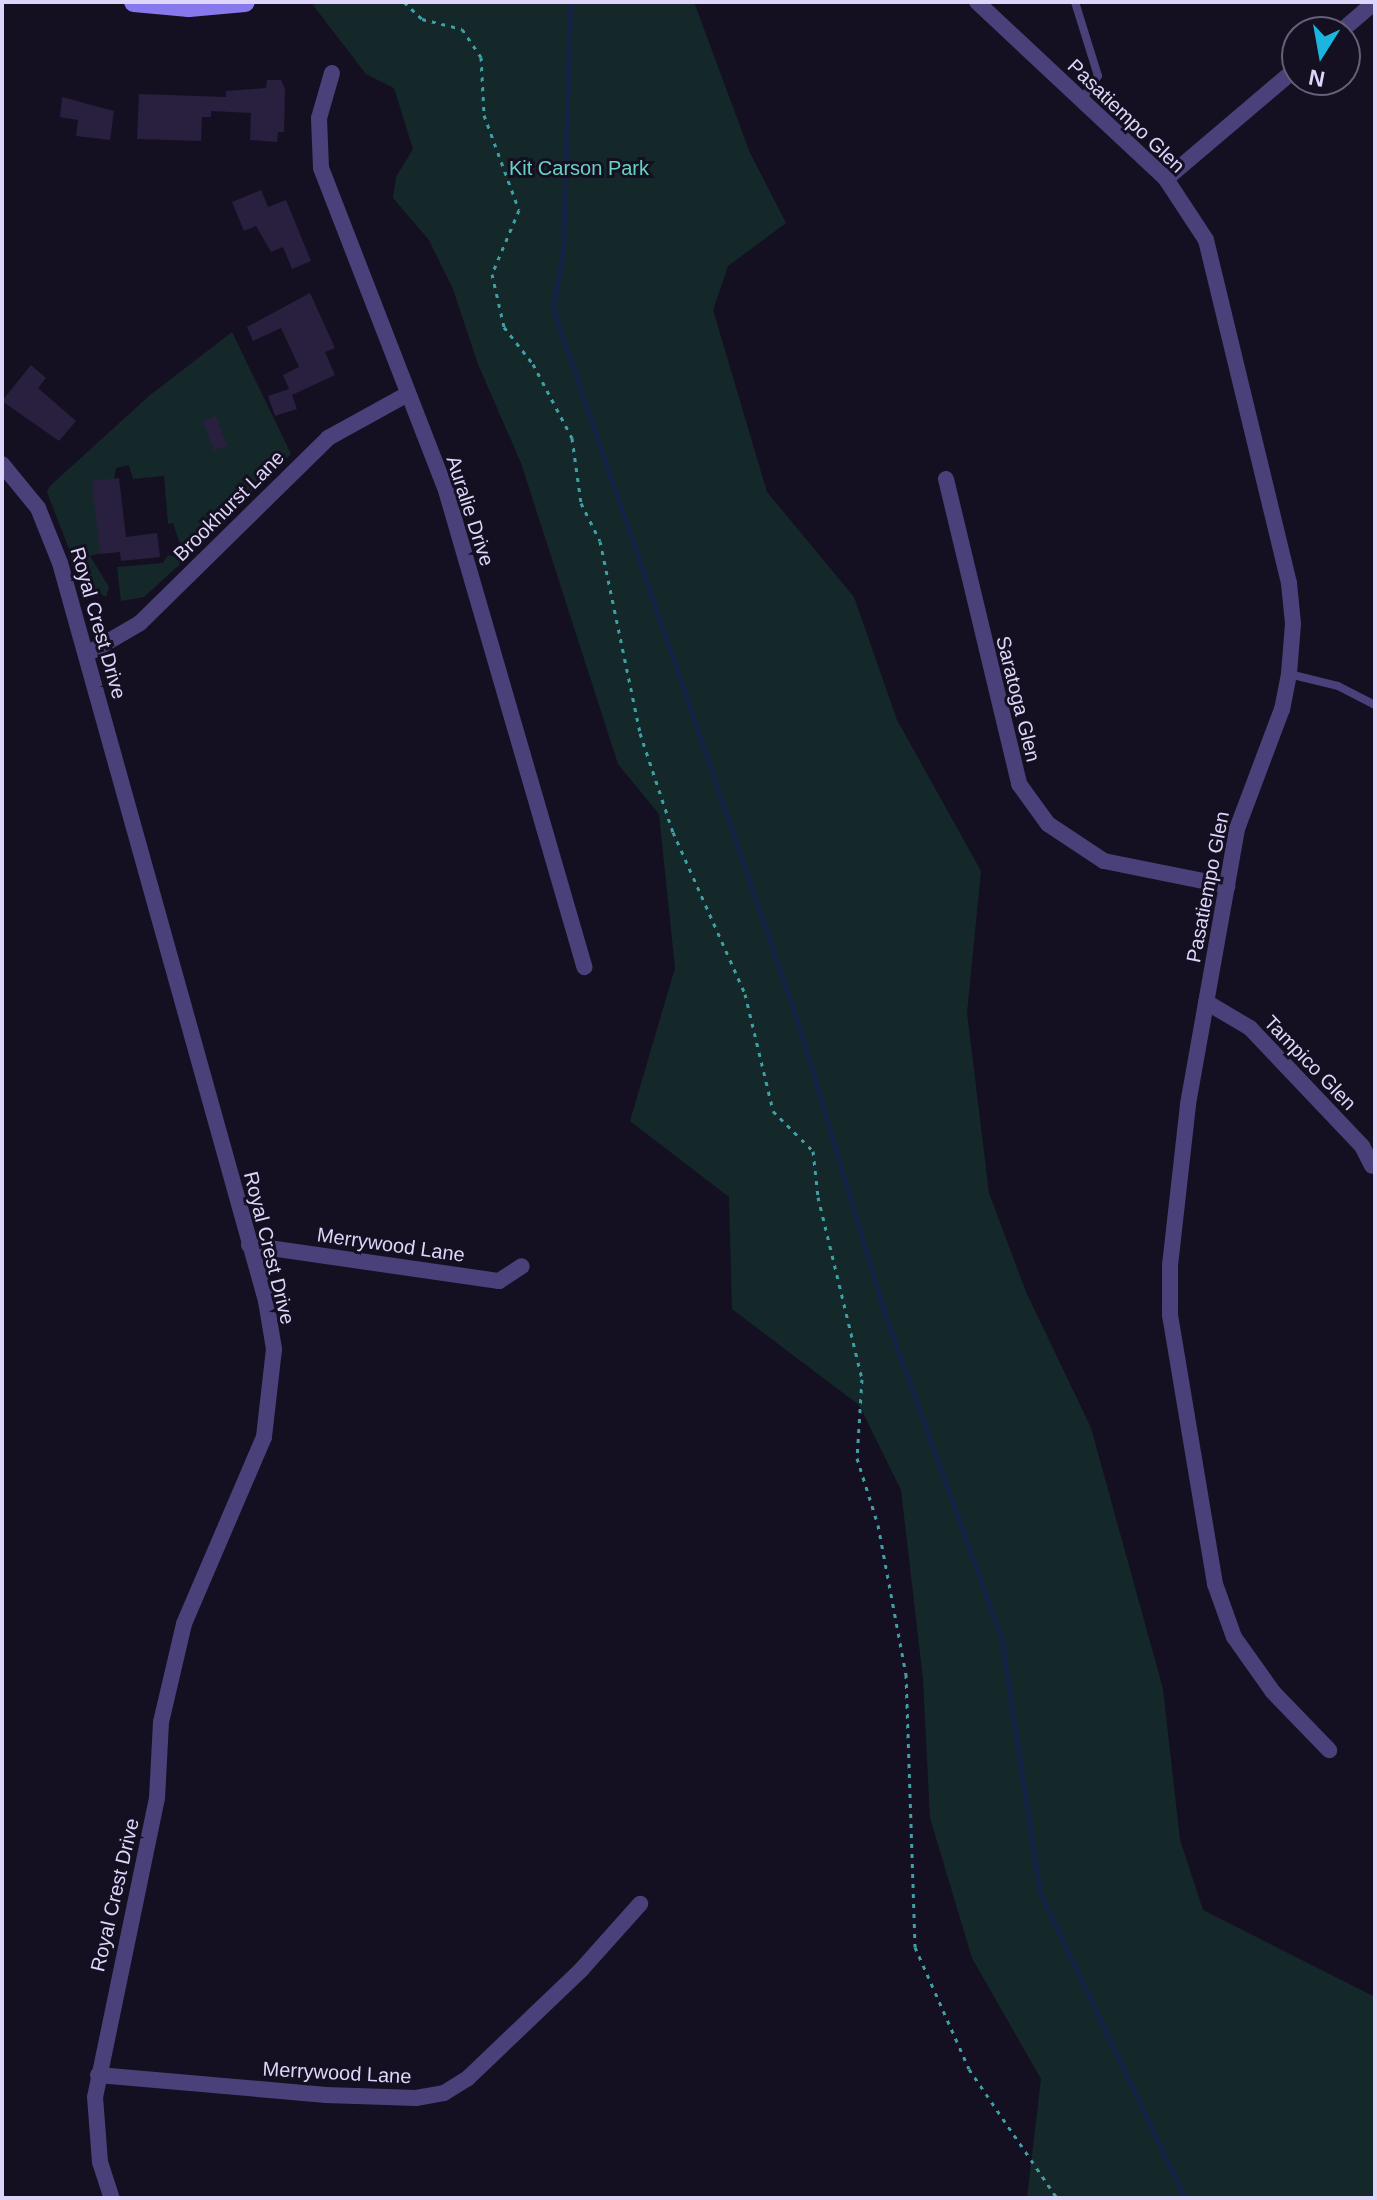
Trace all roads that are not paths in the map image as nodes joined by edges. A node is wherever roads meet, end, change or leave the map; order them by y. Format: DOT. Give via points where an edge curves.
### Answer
graph roads {
  1 [pos="134,2"];
  2 [pos="245,2"];
  3 [pos="977,2"];
  4 [pos="1075,2"];
  5 [pos="1375,2"];
  6 [pos="1359,16"];
  7 [pos="332,73"];
  8 [pos="1281,82"];
  9 [pos="1082,100"];
  10 [pos="1166,179"];
  11 [pos="406,395"];
  12 [pos="2,464"];
  13 [pos="946,479"];
  14 [pos="87,654"];
  15 [pos="1289,674"];
  16 [pos="1375,705"];
  17 [pos="1228,886"];
  18 [pos="584,967"];
  19 [pos="1206,1002"];
  20 [pos="1372,1166"];
  21 [pos="249,1245"];
  22 [pos="522,1266"];
  23 [pos="1329,1750"];
  24 [pos="640,1904"];
  25 [pos="98,2075"];
  26 [pos="112,2198"];
  1 -- 2 [label="street" via="189,7"];
  3 -- 9 [label="street, Pasatiempo Glen"];
  4 -- 9 [label="lane" via="1098,76"];
  5 -- 6 [label="street"];
  7 -- 11 [label="street, Auralie Drive" via="319,118 321,168"];
  8 -- 10 [label="street"];
  9 -- 10 [label="street, Pasatiempo Glen"];
  10 -- 15 [label="street, Pasatiempo Glen" via="1206,240 1221,286 1289,583"];
  11 -- 14 [label="street, Brookhurst Lane" via="328,438 140,623"];
  11 -- 18 [label="street, Auralie Drive" via="445,487"];
  12 -- 14 [label="street, Royal Crest Drive" via="48,528"];
  13 -- 17 [label="street, Saratoga Glen" via="1019,784 1048,824 1104,861"];
  14 -- 21 [label="street, Royal Crest Drive"];
  15 -- 16 [label="lane" via="1338,686"];
  15 -- 17 [label="street, Pasatiempo Glen" via="1282,709 1237,829"];
  17 -- 19 [label="street, Pasatiempo Glen"];
  19 -- 20 [label="street, Tampico Glen" via="1250,1028 1362,1146"];
  19 -- 23 [label="street, Pasatiempo Glen" via="1170,1265 1172,1330 1215,1584 1234,1637 1273,1692"];
  21 -- 22 [label="street, Merrywood Lane" via="499,1281"];
  21 -- 25 [label="street, Royal Crest Drive" via="274,1349 264,1437 184,1624 161,1722 157,1798"];
  24 -- 25 [label="street, Merrywood Lane" via="581,1970 468,2078 444,2093 416,2098 326,2095"];
  25 -- 26 [label="street, Royal Crest Drive" via="100,2162"];
}
